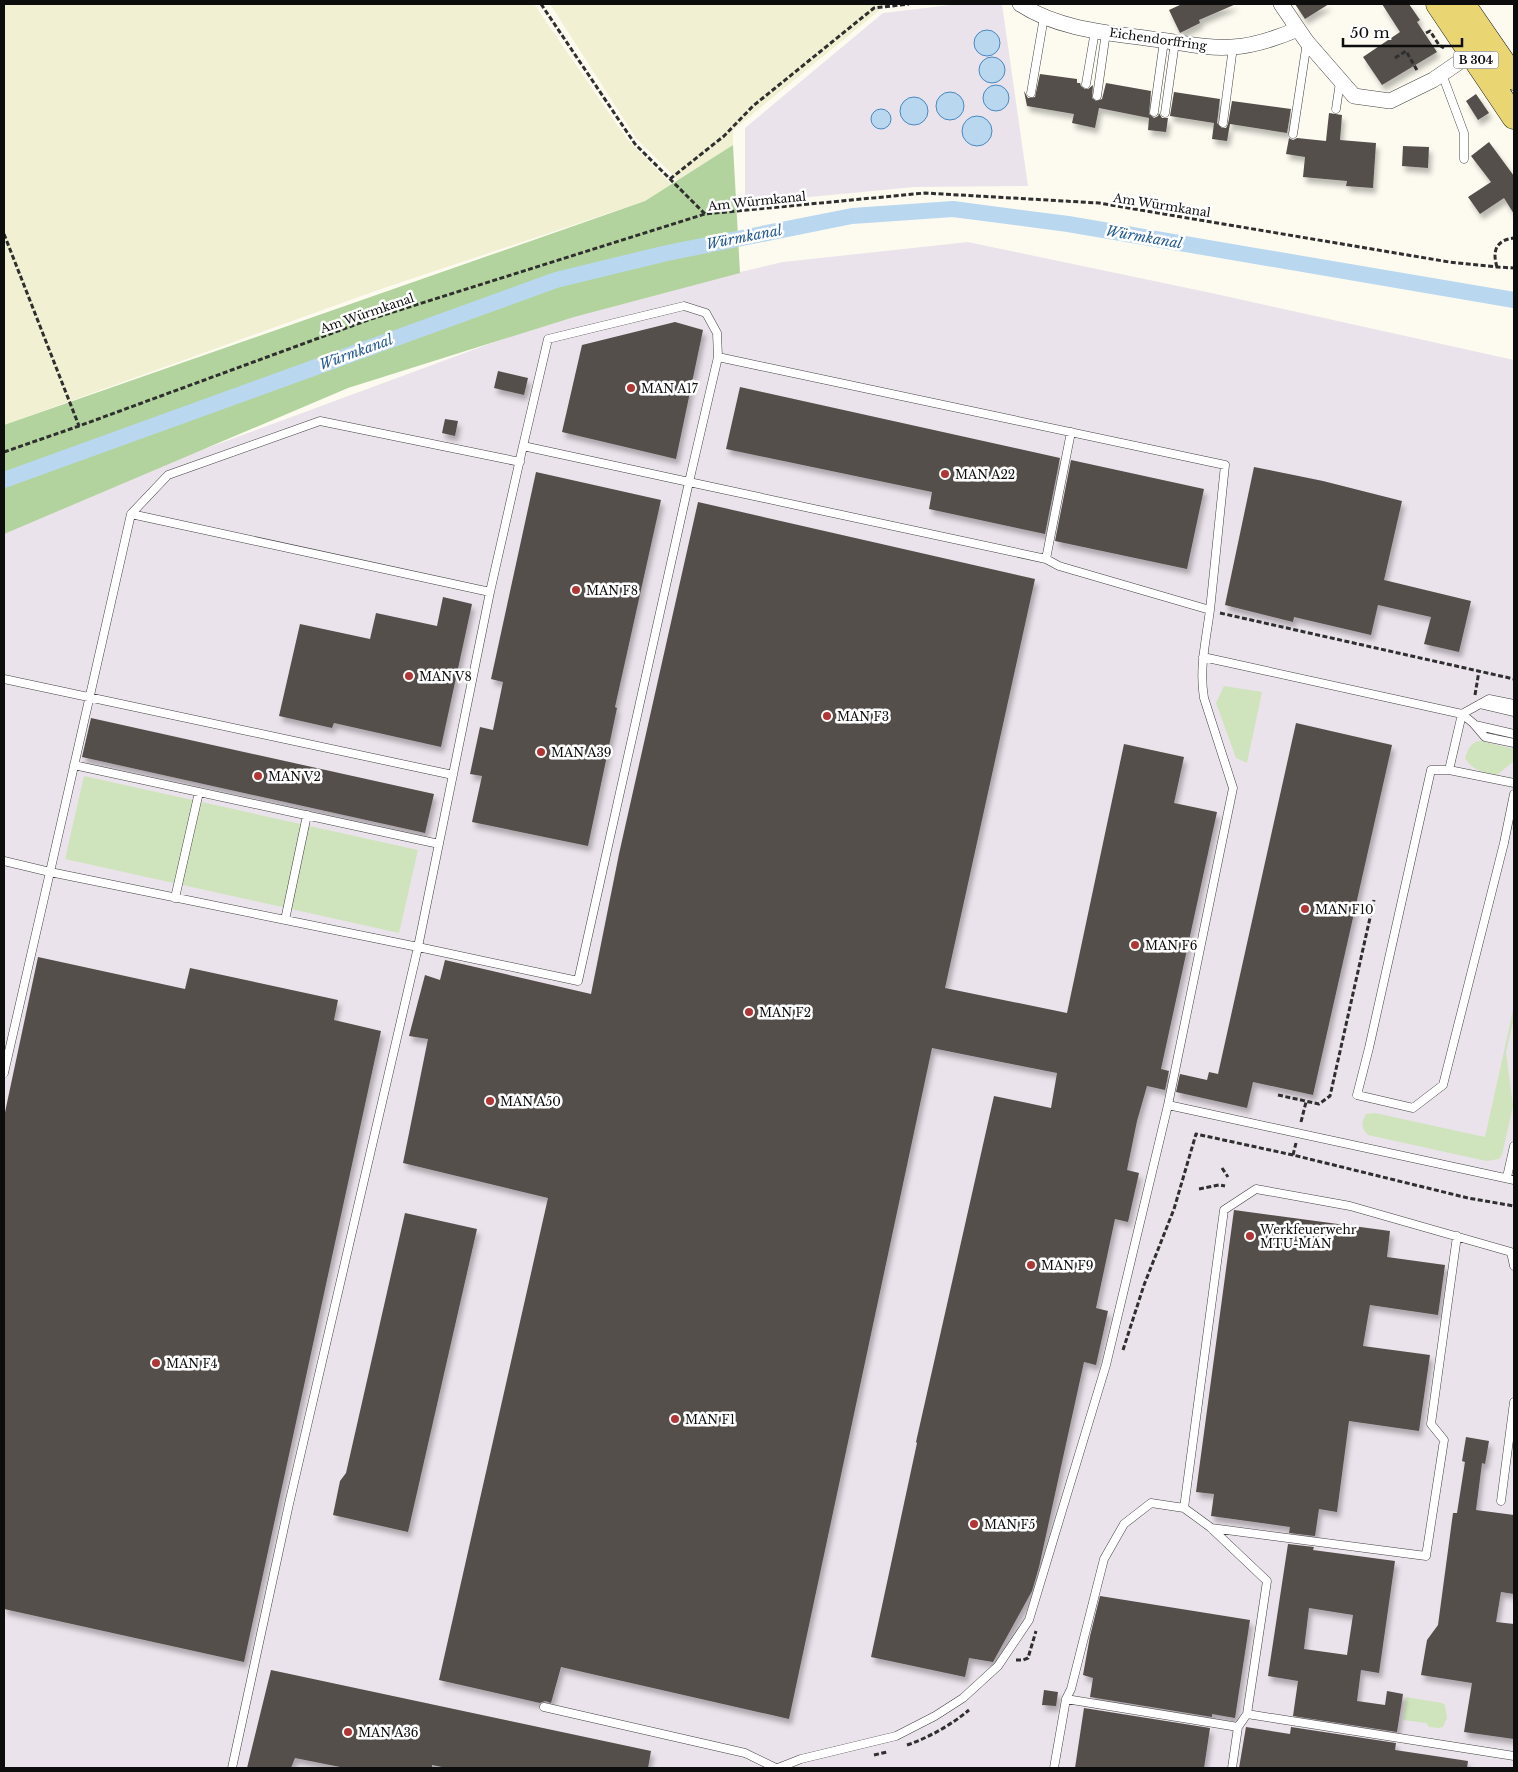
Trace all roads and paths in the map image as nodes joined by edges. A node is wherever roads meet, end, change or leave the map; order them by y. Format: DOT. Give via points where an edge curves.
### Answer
graph roads {
  1 [pos="541,4"];
  2 [pos="909,4"];
  3 [pos="1020,4"];
  4 [pos="1281,4"];
  5 [pos="1438,4"];
  6 [pos="1464,4"];
  7 [pos="1044,17"];
  8 [pos="1298,30"];
  9 [pos="1101,31"];
  10 [pos="1170,41"];
  11 [pos="1307,42"];
  12 [pos="1480,47"];
  13 [pos="1233,48"];
  14 [pos="1395,58"];
  15 [pos="1442,74"];
  16 [pos="1514,78"];
  17 [pos="1340,80"];
  18 [pos="1086,84"];
  19 [pos="1425,84"];
  20 [pos="1031,92"];
  21 [pos="1097,96"];
  22 [pos="1336,109"];
  23 [pos="1154,112"];
  24 [pos="1165,113"];
  25 [pos="1514,117"];
  26 [pos="1223,123"];
  27 [pos="1293,134"];
  28 [pos="1464,160"];
  29 [pos="670,179"];
  30 [pos="705,214"];
  31 [pos="4,234"];
  32 [pos="1514,238"];
  33 [pos="1497,268"];
  34 [pos="1514,268"];
  35 [pos="718,357"];
  36 [pos="79,426"];
  37 [pos="1071,432"];
  38 [pos="523,446"];
  39 [pos="4,452"];
  40 [pos="520,462"];
  41 [pos="689,482"];
  42 [pos="131,514"];
  43 [pos="1046,559"];
  44 [pos="490,592"];
  45 [pos="1210,610"];
  46 [pos="1203,657"];
  47 [pos="4,679"];
  48 [pos="1514,679"];
  49 [pos="89,698"];
  50 [pos="1479,704"];
  51 [pos="1514,704"];
  52 [pos="1514,712"];
  53 [pos="1462,714"];
  54 [pos="1475,725"];
  55 [pos="1514,734"];
  56 [pos="1514,743"];
  57 [pos="74,765"];
  58 [pos="1449,770"];
  59 [pos="453,776"];
  60 [pos="1514,783"];
  61 [pos="199,792"];
  62 [pos="1514,794"];
  63 [pos="307,815"];
  64 [pos="439,844"];
  65 [pos="4,861"];
  66 [pos="50,872"];
  67 [pos="175,898"];
  68 [pos="1374,900"];
  69 [pos="284,920"];
  70 [pos="418,947"];
  71 [pos="4,1073"];
  72 [pos="1278,1095"];
  73 [pos="1168,1105"];
  74 [pos="1514,1146"];
  75 [pos="1222,1168"];
  76 [pos="1228,1177"];
  77 [pos="1511,1178"];
  78 [pos="1224,1186"];
  79 [pos="1200,1189"];
  80 [pos="1514,1206"];
  81 [pos="1457,1236"];
  82 [pos="1514,1266"];
  83 [pos="1123,1351"];
  84 [pos="1514,1402"];
  85 [pos="1500,1501"];
  86 [pos="1184,1508"];
  87 [pos="1210,1527"];
  88 [pos="1038,1624"];
  89 [pos="1012,1663"];
  90 [pos="1066,1699"];
  91 [pos="544,1707"];
  92 [pos="970,1708"];
  93 [pos="1247,1714"];
  94 [pos="1238,1727"];
  95 [pos="900,1747"];
  96 [pos="892,1750"];
  97 [pos="1514,1756"];
  98 [pos="865,1757"];
  99 [pos="232,1768"];
  100 [pos="777,1768"];
  101 [pos="1054,1768"];
  102 [pos="1232,1768"];
  1 -- 29 [label="path" via="635,144"];
  2 -- 29 [label="path" via="874,8 753,106 724,136"];
  3 -- 7 [label="street, Eichendorffring"];
  4 -- 8 [label="street"];
  5 -- 12 [label="main road, B 304"];
  6 -- 12 [label="main road, B 304"];
  7 -- 9 [label="street, Eichendorffring"];
  7 -- 20 [label="lane"];
  8 -- 11 [label="street"];
  8 -- 13 [label="street, Eichendorffring" via="1275,39"];
  9 -- 10 [label="street, Eichendorffring"];
  9 -- 18 [label="lane"];
  9 -- 21 [label="lane"];
  10 -- 13 [label="street, Eichendorffring"];
  10 -- 23 [label="lane"];
  10 -- 24 [label="lane"];
  11 -- 17 [label="street"];
  11 -- 27 [label="lane"];
  12 -- 15 [label="street"];
  12 -- 16 [label="main road, B 304"];
  12 -- 25 [label="main road, B 304"];
  13 -- 26 [label="lane"];
  14 -- 19 [label="path" via="1406,51"];
  15 -- 19 [label="street"];
  15 -- 28 [label="lane" via="1464,134"];
  17 -- 19 [label="street" via="1354,96 1390,101"];
  17 -- 22 [label="lane"];
  29 -- 30 [label="path"];
  30 -- 33 [label="path, Am Würmkanal" via="925,193 1099,203"];
  30 -- 36 [label="path, Am Würmkanal" via="368,320"];
  31 -- 36 [label="path"];
  32 -- 33 [label="path" via="1502,242 1495,250"];
  33 -- 34 [label="path, Am Würmkanal"];
  35 -- 37 [label="lane"];
  35 -- 38 [label="lane" via="717,333 706,312 684,306 548,339"];
  35 -- 41 [label="lane"];
  36 -- 39 [label="path, Am Würmkanal"];
  37 -- 43 [label="lane"];
  37 -- 45 [label="lane" via="1225,465"];
  38 -- 40 [label="lane"];
  38 -- 41 [label="lane"];
  40 -- 42 [label="lane" via="320,421 168,475"];
  40 -- 44 [label="lane"];
  41 -- 43 [label="lane"];
  41 -- 70 [label="lane" via="578,981"];
  42 -- 44 [label="lane"];
  42 -- 49 [label="lane"];
  43 -- 45 [label="lane" via="1059,566"];
  44 -- 59 [label="lane"];
  45 -- 46 [label="lane"];
  45 -- 48 [label="path"];
  46 -- 53 [label="lane"];
  46 -- 73 [label="lane" via="1204,698 1233,788"];
  47 -- 49 [label="lane"];
  49 -- 57 [label="lane"];
  49 -- 59 [label="lane"];
  50 -- 51 [label="lane" via="1489,699"];
  50 -- 52 [label="lane"];
  50 -- 53 [label="lane"];
  53 -- 54 [label="lane"];
  53 -- 58 [label="lane"];
  54 -- 55 [label="lane"];
  54 -- 56 [label="lane" via="1485,737"];
  57 -- 61 [label="lane"];
  57 -- 66 [label="lane"];
  58 -- 60 [label="lane"];
  58 -- 62 [label="lane" via="1431,770 1357,1095 1414,1108 1443,1085"];
  59 -- 64 [label="lane"];
  61 -- 63 [label="lane"];
  61 -- 67 [label="lane"];
  63 -- 64 [label="lane"];
  63 -- 69 [label="lane"];
  64 -- 70 [label="lane"];
  65 -- 66 [label="lane"];
  66 -- 67 [label="lane"];
  66 -- 71 [label="lane"];
  67 -- 69 [label="lane"];
  68 -- 72 [label="path" via="1330,1096 1319,1104"];
  69 -- 70 [label="lane"];
  70 -- 99 [label="lane" via="289,1504"];
  73 -- 77 [label="lane"];
  73 -- 100 [label="lane" via="1106,1365 1029,1620 998,1666 964,1698 935,1716 896,1736"];
  74 -- 77 [label="lane"];
  75 -- 76 [label="path"];
  78 -- 79 [label="path"];
  80 -- 83 [label="path" via="1196,1134 1174,1209 1144,1285"];
  81 -- 82 [label="lane" via="1511,1252"];
  81 -- 86 [label="lane" via="1350,1206 1256,1189 1224,1210"];
  81 -- 87 [label="lane" via="1431,1424 1444,1440 1426,1556"];
  84 -- 85 [label="lane"];
  86 -- 87 [label="lane"];
  86 -- 90 [label="lane" via="1151,1503 1124,1524 1104,1559"];
  87 -- 93 [label="lane" via="1267,1581"];
  88 -- 89 [label="path" via="1028,1658"];
  90 -- 94 [label="lane"];
  90 -- 101 [label="lane"];
  91 -- 100 [label="lane" via="745,1753"];
  92 -- 95 [label="path" via="958,1719 923,1739"];
  93 -- 94 [label="lane"];
  93 -- 97 [label="lane"];
  94 -- 102 [label="lane"];
  96 -- 98 [label="path"];
}
